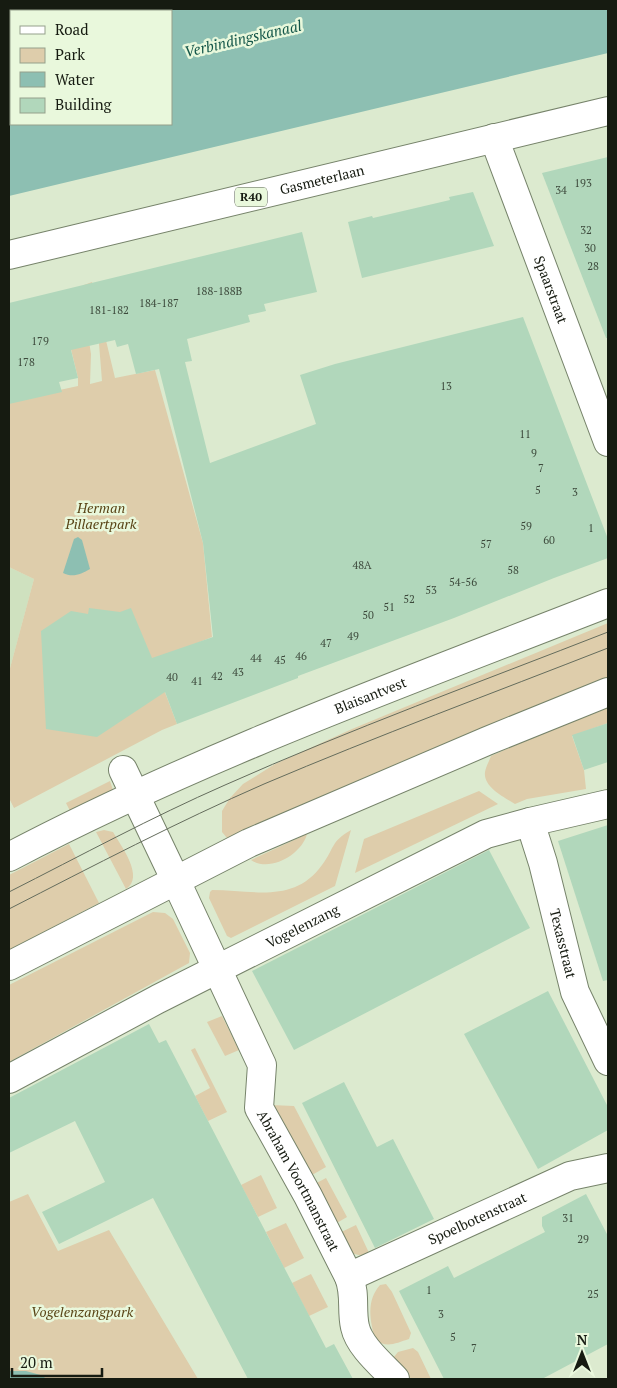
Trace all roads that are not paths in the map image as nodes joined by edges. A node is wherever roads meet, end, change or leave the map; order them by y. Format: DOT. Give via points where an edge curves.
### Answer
graph roads {
  1 [pos="608,111"];
  2 [pos="494,138"];
  3 [pos="9,255"];
  4 [pos="608,442"];
  5 [pos="608,604"];
  6 [pos="608,692"];
  7 [pos="123,770"];
  8 [pos="135,795"];
  9 [pos="608,804"];
  10 [pos="530,822"];
  11 [pos="9,857"];
  12 [pos="176,881"];
  13 [pos="9,966"];
  14 [pos="218,969"];
  15 [pos="608,1061"];
  16 [pos="9,1079"];
  17 [pos="608,1168"];
  18 [pos="349,1277"];
  19 [pos="395,1379"];
  1 -- 2 [label="street, Gasmeterlaan / R40"];
  2 -- 3 [label="street, Gasmeterlaan / R40"];
  2 -- 4 [label="street, Spaarstraat"];
  5 -- 8 [label="street, Blaisantvest" via="286,729"];
  6 -- 12 [label="street" via="249,843"];
  7 -- 8 [label="street"];
  8 -- 11 [label="street, Blaisantvest"];
  8 -- 12 [label="street"];
  9 -- 10 [label="street, Vogelenzang"];
  10 -- 14 [label="street, Vogelenzang" via="486,834"];
  10 -- 15 [label="street, Texasstraat" via="575,992"];
  12 -- 13 [label="street"];
  12 -- 14 [label="street, Abraham Voortmanstraat"];
  14 -- 16 [label="street, Vogelenzang"];
  14 -- 18 [label="street, Abraham Voortmanstraat" via="262,1065 259,1108"];
  17 -- 18 [label="street, Spoelbotenstraat" via="570,1176"];
  18 -- 19 [label="street, Abraham Voortmanstraat" via="359,1338"];
}
